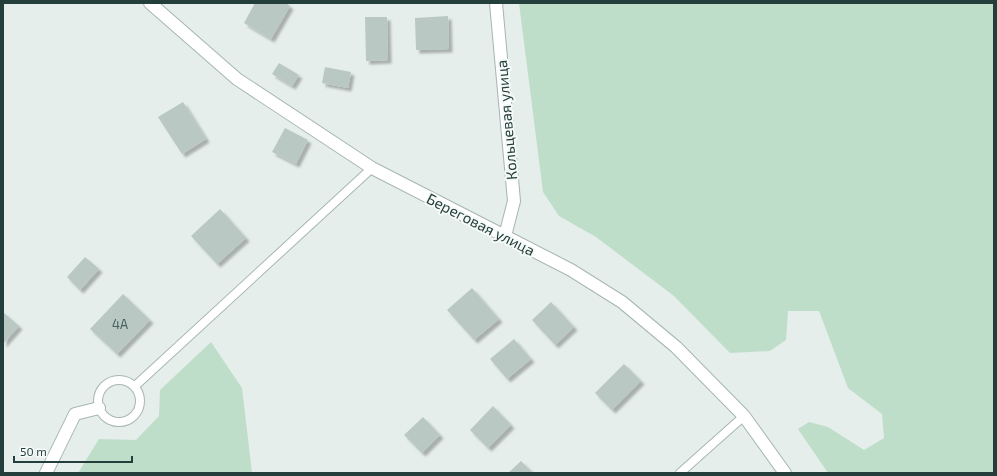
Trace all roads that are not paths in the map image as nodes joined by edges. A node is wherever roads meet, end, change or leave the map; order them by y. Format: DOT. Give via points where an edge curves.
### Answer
graph roads {
  1 [pos="150,3"];
  2 [pos="496,3"];
  3 [pos="372,168"];
  4 [pos="505,236"];
  5 [pos="135,386"];
  6 [pos="99,408"];
  7 [pos="744,416"];
  8 [pos="46,473"];
  9 [pos="680,473"];
  10 [pos="785,473"];
  1 -- 3 [label="street, Береговая улица" via="237,79"];
  2 -- 4 [label="street, Кольцевая улица" via="514,201"];
  3 -- 4 [label="street, Береговая улица"];
  3 -- 5 [label="lane"];
  4 -- 7 [label="street, Береговая улица" via="570,270 622,302 676,347"];
  5 -- 6 [label="lane" via="120,379 105,385 100,391"];
  5 -- 6 [label="lane" via="140,402 138,410 126,421 110,420"];
  6 -- 8 [label="street" via="75,414"];
  7 -- 9 [label="lane"];
  7 -- 10 [label="street, Береговая улица"];
}
